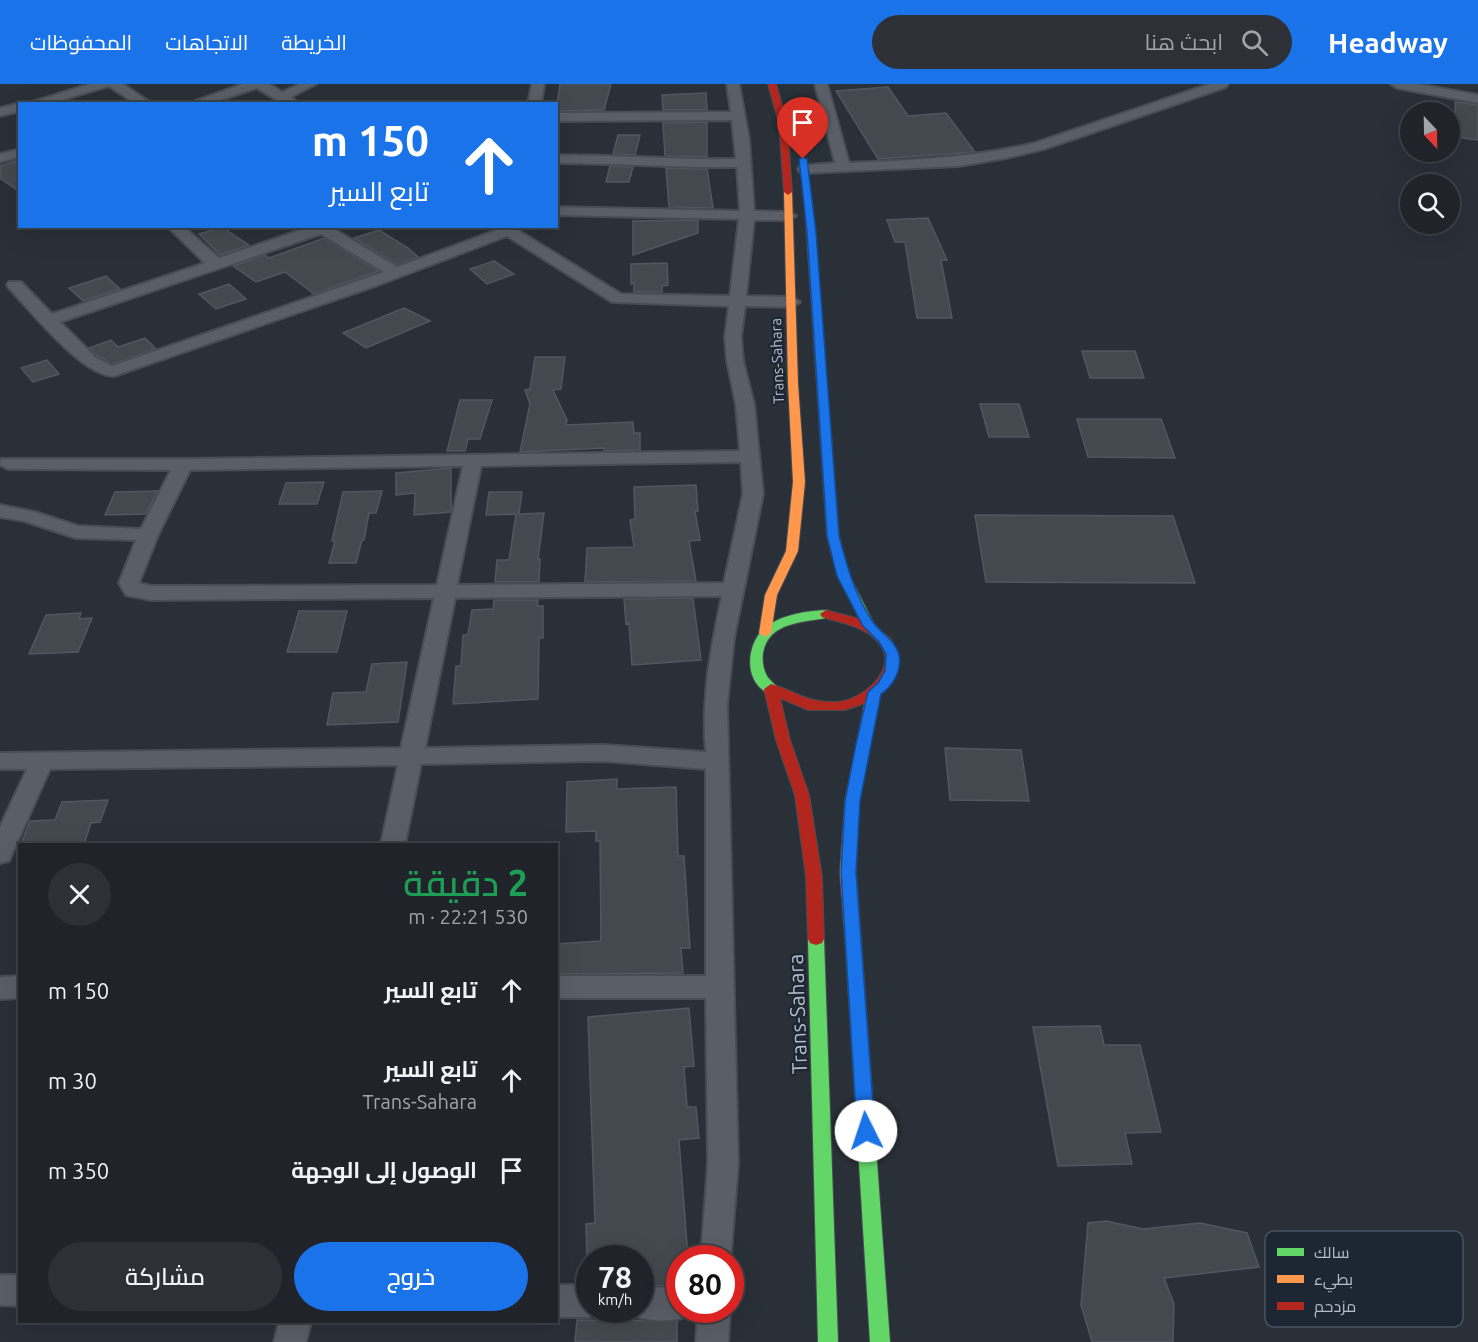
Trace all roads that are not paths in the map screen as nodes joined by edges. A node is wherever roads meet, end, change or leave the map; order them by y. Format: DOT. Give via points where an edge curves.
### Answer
graph roads {
  1 [pos="104,84"];
  2 [pos="114,84"];
  3 [pos="258,84"];
  4 [pos="310,84"];
  5 [pos="538,84"];
  6 [pos="733,84"];
  7 [pos="772,84"];
  8 [pos="821,84"];
  9 [pos="1222,84"];
  10 [pos="1397,84"];
  11 [pos="1478,99"];
  12 [pos="287,100"];
  13 [pos="39,102"];
  14 [pos="143,102"];
  15 [pos="200,102"];
  16 [pos="534,102"];
  17 [pos="18,108"];
  18 [pos="0,112"];
  19 [pos="739,116"];
  20 [pos="558,117"];
  21 [pos="18,154"];
  22 [pos="0,158"];
  23 [pos="558,159"];
  24 [pos="743,163"];
  25 [pos="843,167"];
  26 [pos="805,174"];
  27 [pos="558,211"];
  28 [pos="747,214"];
  29 [pos="789,216"];
  30 [pos="176,228"];
  31 [pos="321,228"];
  32 [pos="326,228"];
  33 [pos="506,228"];
  34 [pos="216,264"];
  35 [pos="396,273"];
  36 [pos="15,285"];
  37 [pos="737,301"];
  38 [pos="792,302"];
  39 [pos="50,320"];
  40 [pos="748,456"];
  41 [pos="473,461"];
  42 [pos="9,463"];
  43 [pos="183,465"];
  44 [pos="0,511"];
  45 [pos="147,535"];
  46 [pos="732,589"];
  47 [pos="445,591"];
  48 [pos="869,626"];
  49 [pos="723,638"];
  50 [pos="761,640"];
  51 [pos="771,689"];
  52 [pos="874,692"];
  53 [pos="412,756"];
  54 [pos="0,761"];
  55 [pos="718,761"];
  56 [pos="42,762"];
  57 [pos="393,843"];
  58 [pos="0,854"];
  59 [pos="18,987"];
  60 [pos="558,987"];
  61 [pos="719,987"];
  62 [pos="0,988"];
  63 [pos="718,1245"];
  64 [pos="0,1290"];
  65 [pos="18,1291"];
  66 [pos="558,1300"];
  67 [pos="576,1301"];
  68 [pos="295,1323"];
  69 [pos="713,1323"];
  70 [pos="290,1342"];
  71 [pos="712,1342"];
  72 [pos="828,1342"];
  73 [pos="880,1342"];
  1 -- 13 [label="street"];
  2 -- 14 [label="street"];
  3 -- 12 [label="street"];
  3 -- 15 [label="street"];
  4 -- 12 [label="street"];
  5 -- 16 [label="street"];
  6 -- 19 [label="street"];
  7 -- 29 [label="highway, Trans-Sahara" via="784,130"];
  8 -- 25 [label="street"];
  9 -- 25 [label="street" via="1006,154 959,162"];
  10 -- 11 [label="street"];
  17 -- 18 [label="street"];
  19 -- 20 [label="street"];
  19 -- 24 [label="street"];
  21 -- 22 [label="street"];
  23 -- 24 [label="street"];
  24 -- 28 [label="street"];
  25 -- 26 [label="street"];
  26 -- 48 [label="highway" via="833,536 843,576"];
  27 -- 28 [label="street"];
  28 -- 29 [label="street"];
  28 -- 37 [label="street"];
  29 -- 38 [label="highway, Trans-Sahara"];
  30 -- 34 [label="street"];
  31 -- 34 [label="street"];
  32 -- 35 [label="street"];
  33 -- 35 [label="street"];
  33 -- 37 [label="street" via="618,299"];
  34 -- 39 [label="street"];
  35 -- 39 [label="street" via="114,371 89,361"];
  36 -- 39 [label="street"];
  37 -- 38 [label="street"];
  37 -- 40 [label="street" via="733,336 745,404"];
  38 -- 50 [label="highway, Trans-Sahara" via="799,482 796,524 792,551 771,595"];
  40 -- 41 [label="street"];
  40 -- 46 [label="street" via="753,494"];
  41 -- 43 [label="street"];
  41 -- 47 [label="street"];
  42 -- 43 [label="street"];
  43 -- 45 [label="street"];
  44 -- 45 [label="street" via="76,532"];
  45 -- 47 [label="street" via="129,583 136,591"];
  46 -- 47 [label="street"];
  46 -- 49 [label="street"];
  47 -- 53 [label="street"];
  48 -- 50 [label="highway" via="826,614 803,616 782,622"];
  48 -- 52 [label="highway" via="884,639 892,654 892,671"];
  49 -- 50 [label="street"];
  49 -- 55 [label="street" via="716,704"];
  50 -- 51 [label="highway" via="754,663 760,679"];
  51 -- 52 [label="highway" via="796,702 820,707 845,705"];
  51 -- 72 [label="highway, Trans-Sahara" via="802,795 814,878"];
  52 -- 73 [label="highway" via="852,801 848,872"];
  53 -- 55 [label="street" via="604,753"];
  53 -- 56 [label="street"];
  53 -- 57 [label="street"];
  54 -- 56 [label="street"];
  55 -- 61 [label="street"];
  56 -- 58 [label="street"];
  59 -- 62 [label="street"];
  60 -- 61 [label="street"];
  61 -- 63 [label="street" via="723,1164"];
  64 -- 65 [label="street"];
  66 -- 67 [label="street"];
  68 -- 70 [label="street"];
  69 -- 71 [label="street"];
}
